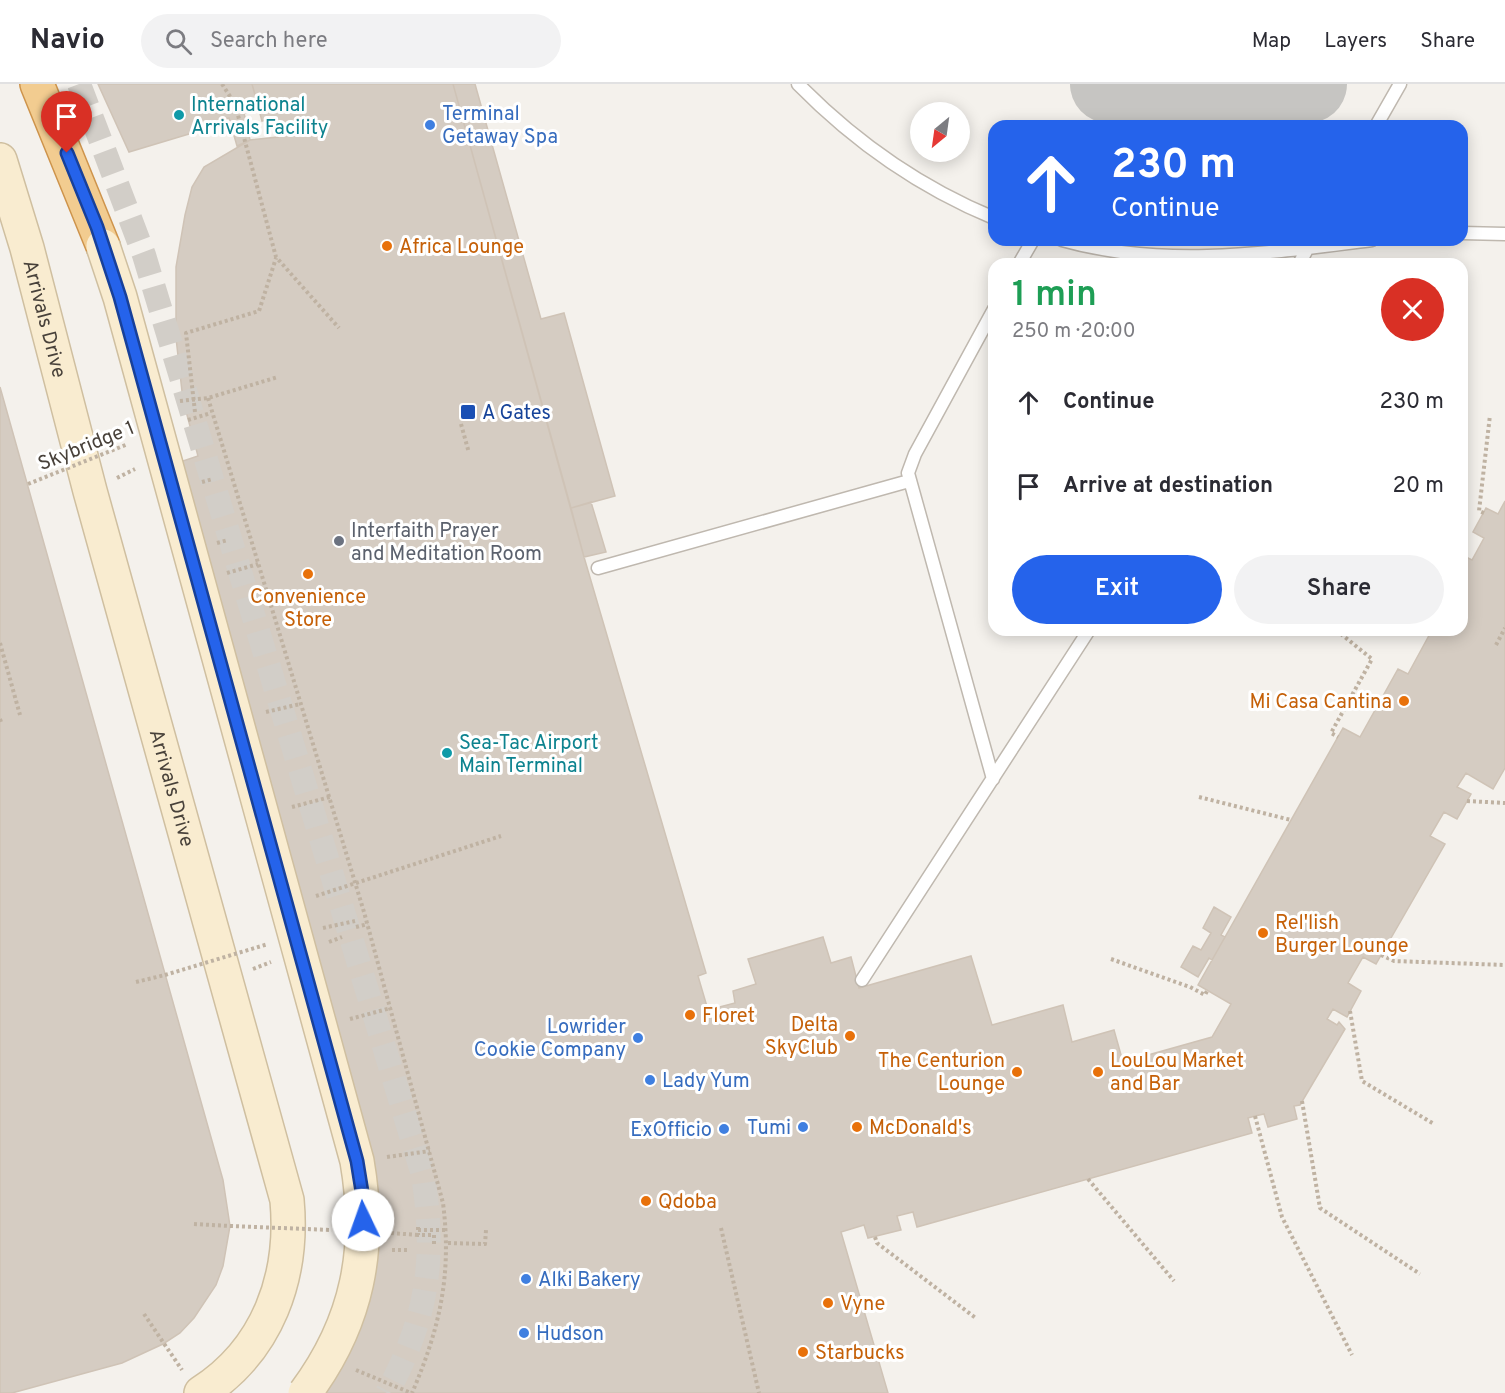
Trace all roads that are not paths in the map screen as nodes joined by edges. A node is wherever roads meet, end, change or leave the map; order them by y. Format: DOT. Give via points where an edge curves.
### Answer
graph roads {
  1 [pos="37,84"];
  2 [pos="798,84"];
  3 [pos="1400,84"];
  4 [pos="1379,120"];
  5 [pos="0,160"];
  6 [pos="988,215"];
  7 [pos="1468,233"];
  8 [pos="1505,234"];
  9 [pos="103,246"];
  10 [pos="1090,246"];
  11 [pos="1293,246"];
  12 [pos="1194,258"];
  13 [pos="1194,258"];
  14 [pos="988,320"];
  15 [pos="909,481"];
  16 [pos="598,568"];
  17 [pos="1085,636"];
  18 [pos="993,779"];
  19 [pos="862,980"];
  20 [pos="201,1393"];
  21 [pos="305,1393"];
  1 -- 9 [label="highway"];
  2 -- 6 [label="lane" via="857,139 898,168"];
  3 -- 4 [label="lane"];
  5 -- 20 [label="main road, Arrivals Drive" via="287,1200 289,1250 275,1305 246,1354"];
  7 -- 8 [label="lane"];
  9 -- 21 [label="main road, bridge" via="357,1161 364,1243 357,1287 343,1330"];
  10 -- 13 [label="lane"];
  11 -- 12 [label="lane"];
  14 -- 15 [label="lane" via="910,463"];
  15 -- 16 [label="lane"];
  15 -- 18 [label="lane"];
  17 -- 18 [label="lane"];
  18 -- 19 [label="lane"];
}
